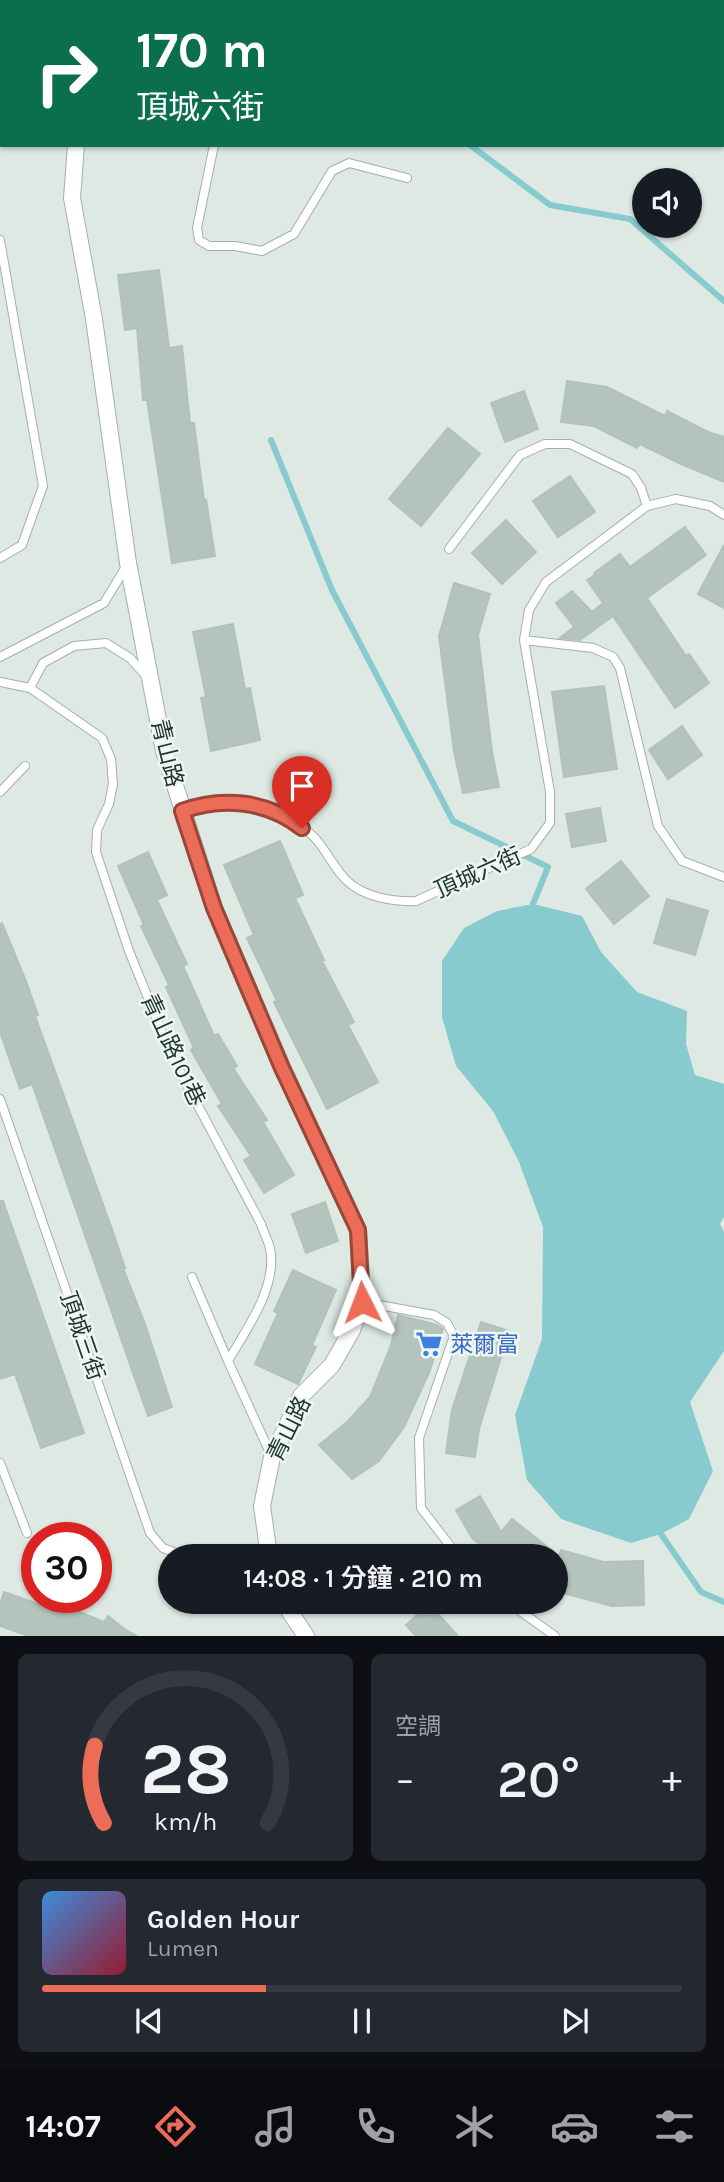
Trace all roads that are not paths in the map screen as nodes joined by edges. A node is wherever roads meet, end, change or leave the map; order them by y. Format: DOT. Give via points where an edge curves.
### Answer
graph roads {
  1 [pos="76,147"];
  2 [pos="214,147"];
  3 [pos="407,178"];
  4 [pos="0,240"];
  5 [pos="647,506"];
  6 [pos="724,515"];
  7 [pos="449,549"];
  8 [pos="0,558"];
  9 [pos="128,563"];
  10 [pos="524,640"];
  11 [pos="0,657"];
  12 [pos="150,681"];
  13 [pos="0,682"];
  14 [pos="30,688"];
  15 [pos="25,766"];
  16 [pos="0,792"];
  17 [pos="182,811"];
  18 [pos="724,877"];
  19 [pos="0,1099"];
  20 [pos="192,1277"];
  21 [pos="362,1302"];
  22 [pos="228,1361"];
  23 [pos="272,1457"];
  24 [pos="0,1463"];
  25 [pos="23,1522"];
  26 [pos="159,1544"];
  27 [pos="267,1544"];
  28 [pos="449,1544"];
  29 [pos="291,1614"];
  30 [pos="524,1614"];
  31 [pos="306,1636"];
  32 [pos="555,1636"];
  1 -- 9 [label="street, 青山路" via="72,198"];
  2 -- 3 [label="lane" via="197,228 199,240 209,246 262,251 294,234 332,171 349,163"];
  4 -- 8 [label="lane" via="43,486 22,545"];
  5 -- 6 [label="lane" via="676,499 710,506"];
  5 -- 7 [label="lane" via="632,474 570,444 545,444 520,455"];
  5 -- 10 [label="lane, 頂城六街" via="546,582 529,610"];
  9 -- 11 [label="lane" via="104,603"];
  9 -- 12 [label="street, 青山路"];
  10 -- 17 [label="lane, 頂城六街" via="550,792 550,823 531,849 416,901 397,902 346,881 313,837 266,807 204,803"];
  10 -- 18 [label="lane" via="593,648 613,657 620,668 658,826 682,861"];
  12 -- 14 [label="lane" via="130,658 106,643 74,646 43,663"];
  12 -- 17 [label="street, 青山路"];
  13 -- 14 [label="lane, 青山路101巷"];
  14 -- 22 [label="lane, 青山路101巷" via="102,738 111,759 113,784 97,830 96,852 172,1057 271,1251 271,1272 258,1307"];
  15 -- 16 [label="lane"];
  17 -- 21 [label="street, 青山路" via="214,908 358,1230"];
  19 -- 26 [label="lane, 頂城三街" via="149,1533"];
  20 -- 22 [label="lane"];
  21 -- 23 [label="street, 青山路" via="332,1365 301,1396"];
  21 -- 28 [label="lane" via="434,1315 447,1322 454,1336 419,1438 421,1508"];
  22 -- 23 [label="lane"];
  23 -- 27 [label="street, 青山路" via="262,1506"];
  24 -- 25 [label="lane"];
  29 -- 31 [label="street"];
  30 -- 32 [label="lane"];
}
